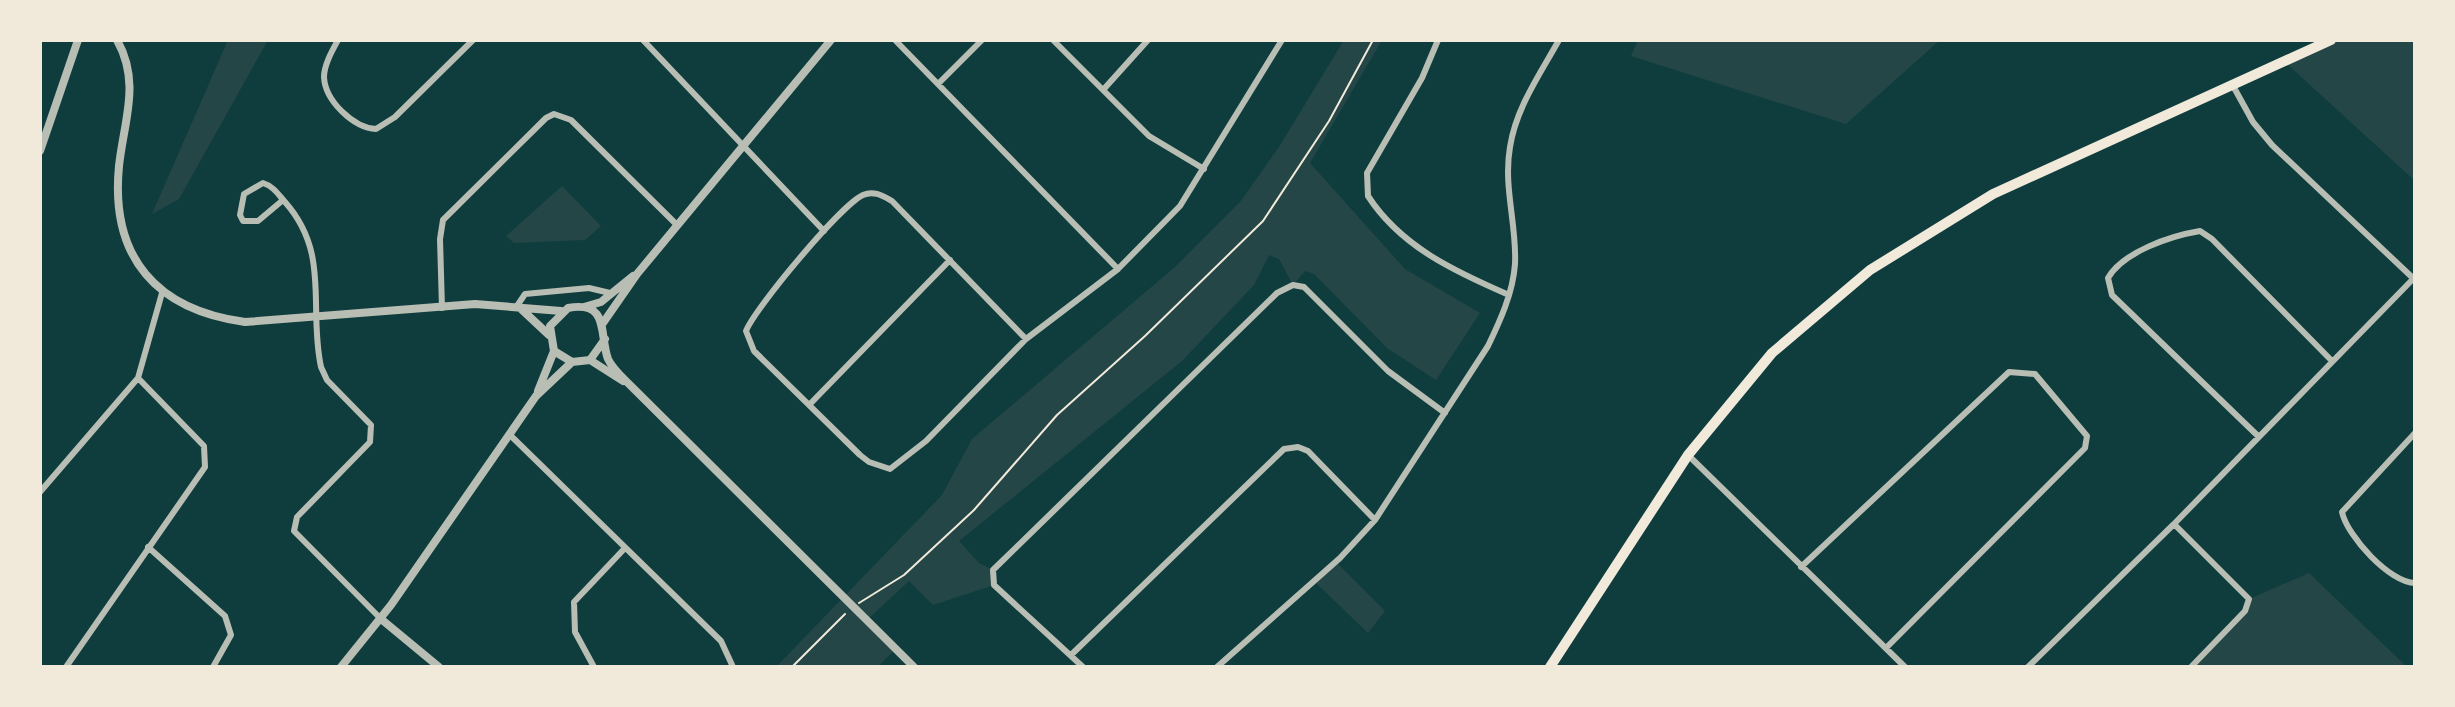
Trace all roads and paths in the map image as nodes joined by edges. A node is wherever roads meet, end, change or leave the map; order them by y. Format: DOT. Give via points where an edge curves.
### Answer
graph roads {
  1 [pos="116,40"];
  2 [pos="338,40"];
  3 [pos="473,40"];
  4 [pos="643,40"];
  5 [pos="831,40"];
  6 [pos="895,40"];
  7 [pos="982,40"];
  8 [pos="1053,40"];
  9 [pos="1148,40"];
  10 [pos="1282,40"];
  11 [pos="1373,40"];
  12 [pos="1438,40"];
  13 [pos="1559,40"];
  14 [pos="2331,40"];
  15 [pos="78,41"];
  16 [pos="938,84"];
  17 [pos="2232,84"];
  18 [pos="1103,90"];
  19 [pos="742,145"];
  20 [pos="40,151"];
  21 [pos="1204,169"];
  22 [pos="283,200"];
  23 [pos="677,225"];
  24 [pos="824,231"];
  25 [pos="950,260"];
  26 [pos="1118,269"];
  27 [pos="637,274"];
  28 [pos="2414,280"];
  29 [pos="162,293"];
  30 [pos="610,293"];
  31 [pos="1509,295"];
  32 [pos="517,306"];
  33 [pos="583,307"];
  34 [pos="442,308"];
  35 [pos="561,311"];
  36 [pos="318,318"];
  37 [pos="603,323"];
  38 [pos="549,335"];
  39 [pos="605,339"];
  40 [pos="1026,339"];
  41 [pos="554,351"];
  42 [pos="590,360"];
  43 [pos="2332,361"];
  44 [pos="572,362"];
  45 [pos="138,378"];
  46 [pos="629,384"];
  47 [pos="536,396"];
  48 [pos="811,403"];
  49 [pos="1445,413"];
  50 [pos="2415,433"];
  51 [pos="509,434"];
  52 [pos="2259,437"];
  53 [pos="1688,455"];
  54 [pos="40,492"];
  55 [pos="1375,520"];
  56 [pos="2174,524"];
  57 [pos="148,547"];
  58 [pos="625,548"];
  59 [pos="1801,567"];
  60 [pos="2415,583"];
  61 [pos="853,607"];
  62 [pos="381,619"];
  63 [pos="1886,648"];
  64 [pos="1071,655"];
  65 [pos="66,667"];
  66 [pos="213,667"];
  67 [pos="341,667"];
  68 [pos="439,667"];
  69 [pos="594,667"];
  70 [pos="733,667"];
  71 [pos="792,667"];
  72 [pos="914,667"];
  73 [pos="1083,667"];
  74 [pos="1217,667"];
  75 [pos="1550,667"];
  76 [pos="1905,667"];
  77 [pos="2028,667"];
  78 [pos="2191,667"];
  1 -- 29 [label="street" via="132,86 119,163 119,202 140,266"];
  2 -- 3 [label="street" via="324,77 330,96 356,125 376,129 395,117"];
  4 -- 19 [label="street"];
  5 -- 19 [label="street"];
  6 -- 16 [label="street"];
  7 -- 16 [label="street"];
  8 -- 18 [label="street"];
  9 -- 18 [label="street"];
  10 -- 21 [label="street"];
  11 -- 61 [label="path" via="1322,133 1263,221 1057,415 963,520 896,581"];
  12 -- 31 [label="street" via="1367,173 1368,196 1436,261"];
  13 -- 31 [label="street" via="1526,98 1510,145 1507,185 1515,267"];
  14 -- 17 [label="main road"];
  15 -- 20 [label="street"];
  16 -- 26 [label="street"];
  17 -- 28 [label="street" via="2272,145"];
  17 -- 53 [label="main road" via="1993,194 1870,270 1772,353"];
  18 -- 21 [label="street" via="1149,136"];
  19 -- 23 [label="street"];
  19 -- 24 [label="street"];
  21 -- 26 [label="street" via="1180,206"];
  22 -- 22 [label="street" via="270,185 256,184 244,194 240,215 243,221 258,221"];
  22 -- 36 [label="street" via="311,243"];
  23 -- 27 [label="street"];
  23 -- 34 [label="street" via="571,120 554,114 443,220"];
  24 -- 25 [label="street" via="859,197 875,193 892,201"];
  24 -- 48 [label="street" via="760,306 746,331 754,351"];
  25 -- 40 [label="street"];
  25 -- 48 [label="street"];
  26 -- 40 [label="street"];
  27 -- 30 [label="street"];
  27 -- 37 [label="street"];
  28 -- 43 [label="street"];
  29 -- 36 [label="street" via="213,318"];
  29 -- 45 [label="street"];
  30 -- 32 [label="street" via="589,288 525,294"];
  30 -- 33 [label="street"];
  31 -- 49 [label="street" via="1488,346"];
  32 -- 34 [label="street"];
  32 -- 35 [label="street"];
  32 -- 38 [label="street"];
  33 -- 35 [label="street"];
  33 -- 37 [label="street"];
  34 -- 36 [label="street"];
  35 -- 38 [label="street"];
  36 -- 62 [label="street" via="321,367 327,380 371,425 372,433 370,442 297,517 294,531"];
  37 -- 39 [label="street"];
  38 -- 41 [label="street"];
  39 -- 42 [label="street"];
  39 -- 46 [label="street" via="609,360"];
  40 -- 48 [label="street" via="926,441 890,469 869,462"];
  41 -- 44 [label="street"];
  41 -- 47 [label="street"];
  42 -- 44 [label="street"];
  42 -- 46 [label="street"];
  43 -- 52 [label="street"];
  43 -- 52 [label="street" via="2200,231 2116,265 2108,278 2112,295"];
  44 -- 47 [label="street"];
  45 -- 54 [label="street"];
  45 -- 57 [label="street" via="194,434 207,456 205,467"];
  46 -- 61 [label="street"];
  47 -- 51 [label="street"];
  49 -- 55 [label="street"];
  49 -- 64 [label="street" via="1388,371 1304,287 1285,288 993,570 994,585"];
  50 -- 60 [label="street" via="2342,512 2346,528 2398,581"];
  51 -- 58 [label="street"];
  51 -- 62 [label="street"];
  52 -- 56 [label="street"];
  53 -- 59 [label="street"];
  53 -- 75 [label="main road"];
  55 -- 64 [label="street" via="1308,451 1284,449"];
  55 -- 74 [label="street"];
  56 -- 77 [label="street"];
  56 -- 78 [label="street" via="2249,599 2245,611"];
  57 -- 65 [label="street"];
  57 -- 66 [label="street" via="225,616 231,635"];
  58 -- 69 [label="street" via="574,602 575,632"];
  58 -- 70 [label="street" via="721,641"];
  59 -- 63 [label="street"];
  59 -- 63 [label="street" via="2009,372 2035,374 2080,424 2087,436 2085,448"];
  61 -- 71 [label="path"];
  61 -- 72 [label="street"];
  62 -- 67 [label="street"];
  62 -- 68 [label="street"];
  63 -- 76 [label="street"];
  64 -- 73 [label="street"];
}
